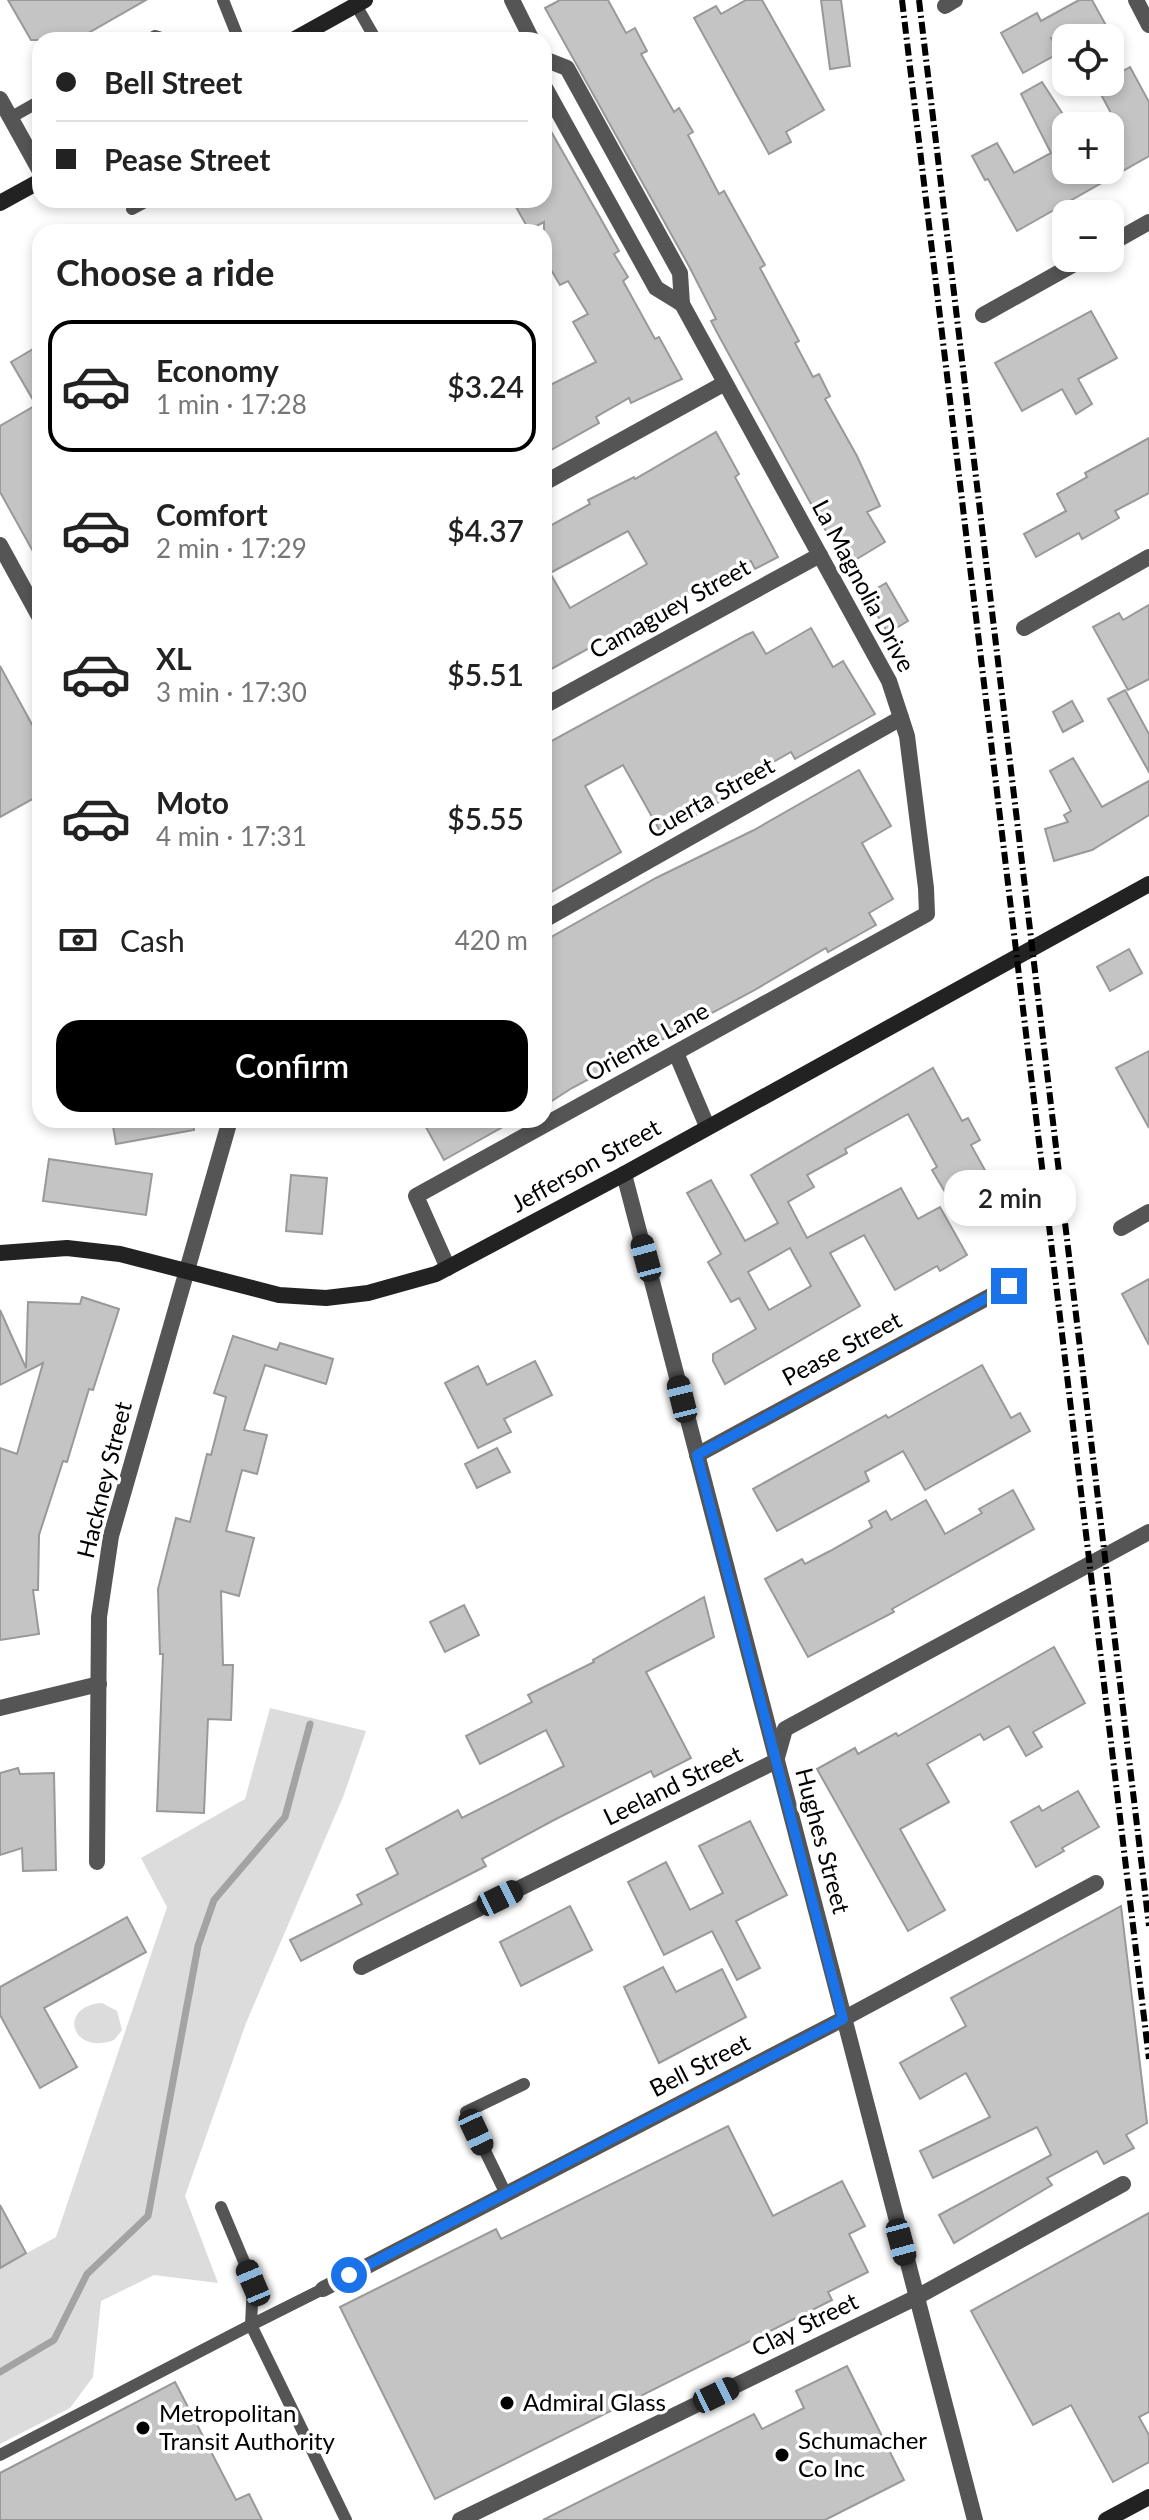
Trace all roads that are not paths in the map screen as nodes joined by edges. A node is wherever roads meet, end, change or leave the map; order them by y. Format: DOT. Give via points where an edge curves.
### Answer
graph roads {
  1 [pos="223,0"];
  2 [pos="512,0"];
  3 [pos="1136,0"];
  4 [pos="360,2"];
  5 [pos="1149,25"];
  6 [pos="236,32"];
  7 [pos="307,32"];
  8 [pos="373,32"];
  9 [pos="528,32"];
  10 [pos="552,62"];
  11 [pos="0,99"];
  12 [pos="552,100"];
  13 [pos="32,106"];
  14 [pos="10,118"];
  15 [pos="32,157"];
  16 [pos="32,185"];
  17 [pos="0,203"];
  18 [pos="1149,222"];
  19 [pos="1124,236"];
  20 [pos="1060,272"];
  21 [pos="682,304"];
  22 [pos="983,315"];
  23 [pos="725,383"];
  24 [pos="552,479"];
  25 [pos="0,545"];
  26 [pos="820,555"];
  27 [pos="1149,557"];
  28 [pos="32,603"];
  29 [pos="1024,628"];
  30 [pos="552,702"];
  31 [pos="901,718"];
  32 [pos="1149,884"];
  33 [pos="927,914"];
  34 [pos="552,915"];
  35 [pos="676,1053"];
  36 [pos="552,1121"];
  37 [pos="707,1126"];
  38 [pos="228,1128"];
  39 [pos="540,1128"];
  40 [pos="624,1174"];
  41 [pos="1149,1212"];
  42 [pos="1121,1228"];
  43 [pos="0,1253"];
  44 [pos="448,1268"];
  45 [pos="186,1273"];
  46 [pos="1009,1286"];
  47 [pos="697,1455"];
  48 [pos="1149,1532"];
  49 [pos="99,1684"];
  50 [pos="0,1708"];
  51 [pos="776,1761"];
  52 [pos="97,1862"];
  53 [pos="1096,1883"];
  54 [pos="361,1967"];
  55 [pos="843,2019"];
  56 [pos="524,2084"];
  57 [pos="1123,2184"];
  58 [pos="506,2194"];
  59 [pos="221,2207"];
  60 [pos="323,2289"];
  61 [pos="915,2298"];
  62 [pos="251,2325"];
  63 [pos="0,2455"];
  64 [pos="1149,2497"];
  65 [pos="1111,2519"];
  66 [pos="346,2520"];
  67 [pos="460,2520"];
  68 [pos="975,2520"];
  1 -- 6 [label="lane"];
  2 -- 9 [label="street"];
  3 -- 5 [label="street"];
  4 -- 7 [label="street"];
  4 -- 8 [label="lane"];
  10 -- 21 [label="street, La Magnolia Drive" via="567,68 680,273"];
  11 -- 14 [label="street"];
  12 -- 21 [label="street, La Magnolia Drive" via="656,288"];
  13 -- 14 [label="lane"];
  14 -- 15 [label="street"];
  16 -- 17 [label="street"];
  18 -- 19 [label="street"];
  20 -- 22 [label="street"];
  21 -- 23 [label="street, La Magnolia Drive"];
  23 -- 24 [label="street"];
  23 -- 26 [label="street, La Magnolia Drive"];
  25 -- 28 [label="street"];
  26 -- 30 [label="street, Camaguey Street"];
  26 -- 31 [label="street, La Magnolia Drive" via="889,681"];
  27 -- 29 [label="street"];
  31 -- 33 [label="street, La Magnolia Drive"];
  31 -- 34 [label="street, Cuerta Street"];
  32 -- 37 [label="street, Jefferson Street"];
  33 -- 35 [label="street, Oriente Lane"];
  35 -- 36 [label="street, Oriente Lane"];
  35 -- 37 [label="street"];
  37 -- 40 [label="street, Jefferson Street"];
  38 -- 45 [label="street, Hackney Street"];
  39 -- 44 [label="street, Oriente Lane" via="416,1196"];
  40 -- 44 [label="street, Jefferson Street"];
  40 -- 47 [label="street, Hughes Street"];
  41 -- 42 [label="street"];
  43 -- 45 [label="street, Jefferson Street" via="120,1254"];
  44 -- 45 [label="street, Jefferson Street" via="368,1293 326,1298 279,1295"];
  45 -- 49 [label="street, Hackney Street" via="111,1536 99,1617"];
  46 -- 47 [label="street, Pease Street"];
  47 -- 51 [label="street, Hughes Street"];
  48 -- 51 [label="street, Leeland Street" via="785,1729"];
  49 -- 50 [label="street"];
  49 -- 52 [label="street, Hackney Street"];
  51 -- 54 [label="street, Leeland Street"];
  51 -- 55 [label="street, Hughes Street"];
  53 -- 55 [label="street, Bell Street"];
  55 -- 58 [label="street, Bell Street"];
  55 -- 61 [label="street, Hughes Street"];
  56 -- 58 [label="lane" via="466,2112"];
  57 -- 61 [label="street, Clay Street"];
  58 -- 60 [label="street, Bell Street"];
  59 -- 62 [label="lane" via="253,2283"];
  60 -- 62 [label="lane"];
  61 -- 67 [label="street, Clay Street"];
  61 -- 68 [label="street, Hughes Street"];
  62 -- 63 [label="lane"];
  62 -- 66 [label="lane"];
  64 -- 65 [label="street"];
}
